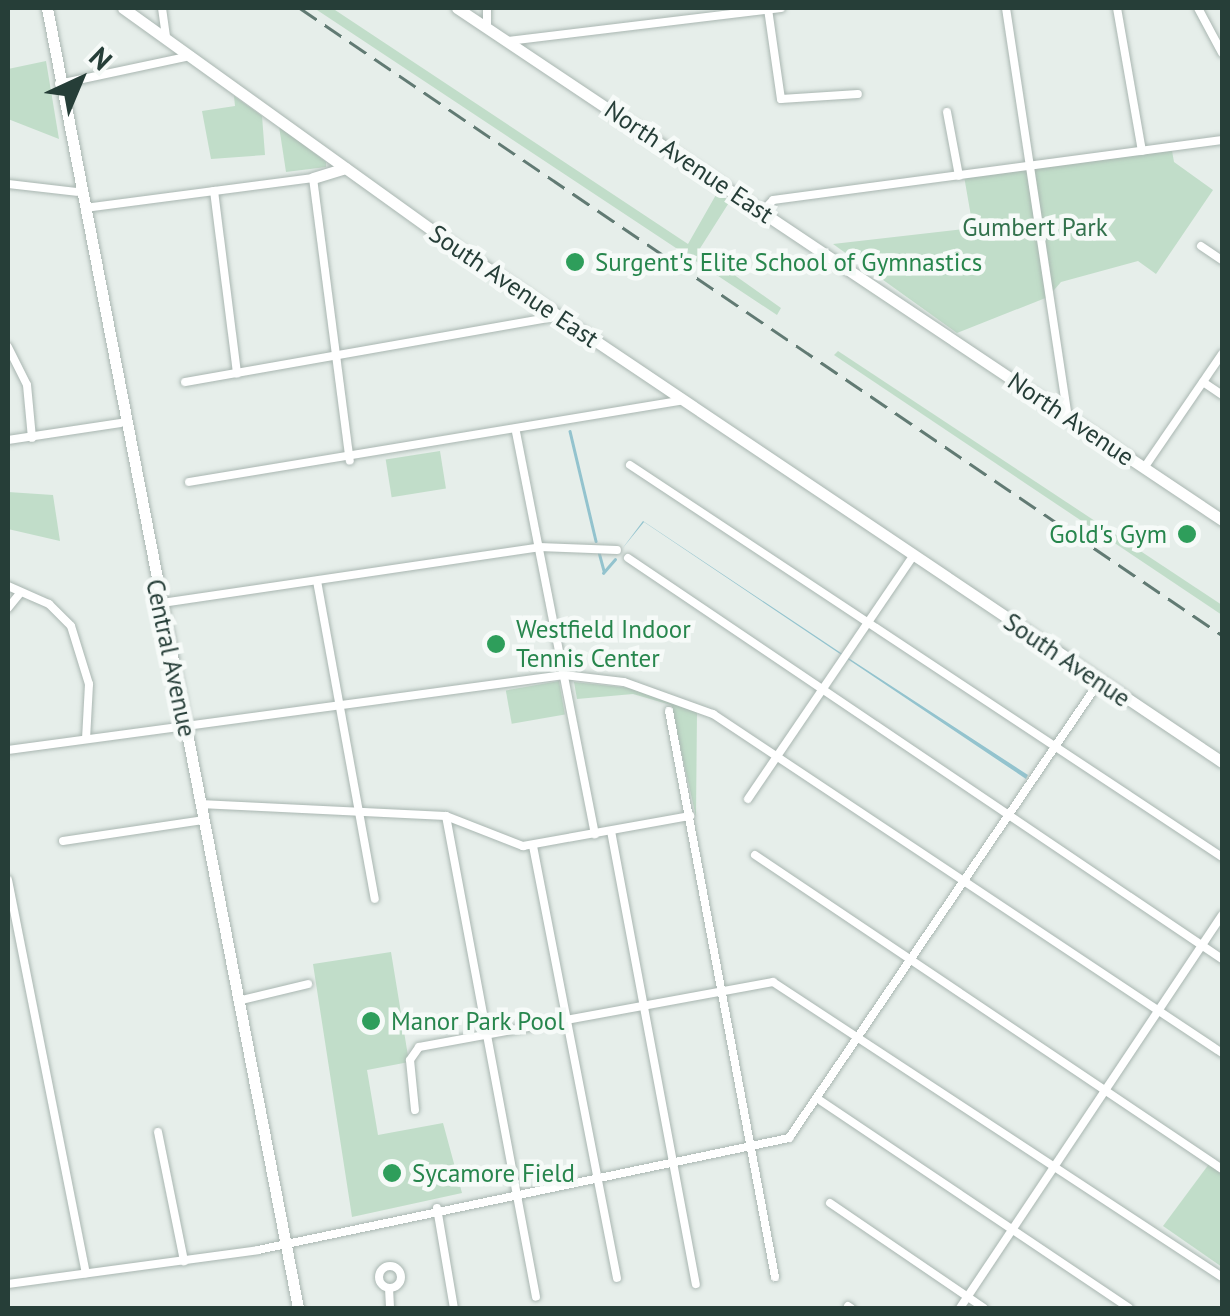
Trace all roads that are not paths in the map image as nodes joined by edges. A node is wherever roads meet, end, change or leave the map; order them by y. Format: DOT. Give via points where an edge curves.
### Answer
graph roads {
  1 [pos="46,8"];
  2 [pos="122,8"];
  3 [pos="162,8"];
  4 [pos="457,8"];
  5 [pos="487,8"];
  6 [pos="780,8"];
  7 [pos="1006,8"];
  8 [pos="1118,8"];
  9 [pos="1198,8"];
  10 [pos="752,9"];
  11 [pos="768,9"];
  12 [pos="487,27"];
  13 [pos="1218,34"];
  14 [pos="166,39"];
  15 [pos="508,41"];
  16 [pos="1222,53"];
  17 [pos="191,56"];
  18 [pos="59,84"];
  19 [pos="858,94"];
  20 [pos="947,112"];
  21 [pos="1222,140"];
  22 [pos="1142,151"];
  23 [pos="1033,166"];
  24 [pos="345,168"];
  25 [pos="958,176"];
  26 [pos="313,178"];
  27 [pos="8,184"];
  28 [pos="77,192"];
  29 [pos="214,192"];
  30 [pos="80,208"];
  31 [pos="762,212"];
  32 [pos="1201,246"];
  33 [pos="1222,260"];
  34 [pos="558,316"];
  35 [pos="920,318"];
  36 [pos="8,347"];
  37 [pos="1222,354"];
  38 [pos="337,358"];
  39 [pos="237,374"];
  40 [pos="185,382"];
  41 [pos="1203,382"];
  42 [pos="1222,395"];
  43 [pos="682,400"];
  44 [pos="1068,417"];
  45 [pos="121,422"];
  46 [pos="516,432"];
  47 [pos="32,438"];
  48 [pos="8,440"];
  49 [pos="350,461"];
  50 [pos="630,465"];
  51 [pos="1144,468"];
  52 [pos="189,482"];
  53 [pos="1222,520"];
  54 [pos="539,547"];
  55 [pos="618,550"];
  56 [pos="912,556"];
  57 [pos="628,558"];
  58 [pos="317,581"];
  59 [pos="8,586"];
  60 [pos="20,593"];
  61 [pos="159,604"];
  62 [pos="8,608"];
  63 [pos="869,619"];
  64 [pos="564,675"];
  65 [pos="1099,682"];
  66 [pos="821,689"];
  67 [pos="341,703"];
  68 [pos="669,711"];
  69 [pos="185,724"];
  70 [pos="86,738"];
  71 [pos="1057,746"];
  72 [pos="8,750"];
  73 [pos="777,758"];
  74 [pos="1222,762"];
  75 [pos="748,798"];
  76 [pos="200,804"];
  77 [pos="361,814"];
  78 [pos="446,816"];
  79 [pos="690,816"];
  80 [pos="1010,816"];
  81 [pos="204,820"];
  82 [pos="612,831"];
  83 [pos="596,834"];
  84 [pos="62,840"];
  85 [pos="532,846"];
  86 [pos="754,854"];
  87 [pos="1222,857"];
  88 [pos="8,880"];
  89 [pos="966,882"];
  90 [pos="375,899"];
  91 [pos="1222,915"];
  92 [pos="1203,946"];
  93 [pos="1222,959"];
  94 [pos="916,963"];
  95 [pos="308,984"];
  96 [pos="722,992"];
  97 [pos="242,1000"];
  98 [pos="645,1006"];
  99 [pos="1159,1010"];
  100 [pos="566,1021"];
  101 [pos="488,1036"];
  102 [pos="862,1039"];
  103 [pos="1222,1052"];
  104 [pos="1106,1091"];
  105 [pos="821,1101"];
  106 [pos="415,1110"];
  107 [pos="158,1132"];
  108 [pos="753,1146"];
  109 [pos="675,1161"];
  110 [pos="1054,1167"];
  111 [pos="1222,1169"];
  112 [pos="597,1176"];
  113 [pos="518,1191"];
  114 [pos="830,1203"];
  115 [pos="436,1208"];
  116 [pos="1012,1231"];
  117 [pos="287,1242"];
  118 [pos="184,1261"];
  119 [pos="86,1274"];
  120 [pos="775,1277"];
  121 [pos="616,1278"];
  122 [pos="1222,1278"];
  123 [pos="8,1284"];
  124 [pos="696,1284"];
  125 [pos="389,1288"];
  126 [pos="536,1298"];
  127 [pos="967,1298"];
  128 [pos="298,1308"];
  129 [pos="390,1308"];
  130 [pos="454,1308"];
  131 [pos="960,1308"];
  132 [pos="984,1308"];
  133 [pos="1130,1308"];
  1 -- 18 [label="main road, Central Avenue"];
  2 -- 14 [label="main road, South Avenue East"];
  3 -- 14 [label="street"];
  4 -- 12 [label="main road, North Avenue East"];
  5 -- 12 [label="street"];
  6 -- 11 [label="street"];
  7 -- 23 [label="street"];
  8 -- 22 [label="street"];
  9 -- 13 [label="street"];
  10 -- 11 [label="street"];
  10 -- 15 [label="street"];
  11 -- 19 [label="street" via="781,99"];
  12 -- 15 [label="main road, North Avenue East"];
  13 -- 16 [label="street"];
  14 -- 17 [label="main road, South Avenue East"];
  15 -- 31 [label="main road, North Avenue East"];
  17 -- 18 [label="street"];
  17 -- 24 [label="main road, South Avenue East"];
  18 -- 28 [label="main road, Central Avenue"];
  20 -- 25 [label="street"];
  21 -- 22 [label="street"];
  22 -- 23 [label="street"];
  23 -- 25 [label="street"];
  23 -- 44 [label="street"];
  24 -- 26 [label="main road"];
  24 -- 34 [label="main road, South Avenue East"];
  25 -- 31 [label="street" via="772,200"];
  26 -- 29 [label="street"];
  26 -- 38 [label="street"];
  27 -- 28 [label="street"];
  28 -- 30 [label="main road, Central Avenue"];
  29 -- 30 [label="street"];
  29 -- 39 [label="street"];
  30 -- 45 [label="main road, Central Avenue"];
  31 -- 35 [label="main road, North Avenue East"];
  32 -- 33 [label="street"];
  34 -- 38 [label="street"];
  34 -- 43 [label="main road, South Avenue East"];
  35 -- 44 [label="main road, North Avenue"];
  36 -- 47 [label="street" via="27,386"];
  37 -- 41 [label="street"];
  38 -- 39 [label="street"];
  38 -- 49 [label="street"];
  39 -- 40 [label="street"];
  41 -- 42 [label="street"];
  41 -- 51 [label="street"];
  43 -- 46 [label="street"];
  43 -- 56 [label="main road, South Avenue East"];
  44 -- 51 [label="main road, North Avenue"];
  45 -- 47 [label="street"];
  45 -- 61 [label="main road, Central Avenue"];
  46 -- 49 [label="street"];
  46 -- 54 [label="street"];
  47 -- 48 [label="street"];
  49 -- 52 [label="street"];
  50 -- 63 [label="street"];
  51 -- 53 [label="main road, North Avenue"];
  54 -- 55 [label="street"];
  54 -- 58 [label="street"];
  54 -- 64 [label="street"];
  56 -- 63 [label="street"];
  56 -- 65 [label="main road, South Avenue"];
  57 -- 66 [label="street"];
  58 -- 61 [label="street"];
  58 -- 67 [label="street"];
  59 -- 60 [label="street"];
  60 -- 62 [label="street"];
  60 -- 70 [label="street" via="61,614 78,640 89,684"];
  61 -- 69 [label="main road, Central Avenue"];
  63 -- 66 [label="street"];
  63 -- 71 [label="street"];
  64 -- 67 [label="street"];
  64 -- 73 [label="street" via="683,700"];
  64 -- 83 [label="street"];
  65 -- 71 [label="street"];
  65 -- 74 [label="main road, South Avenue"];
  66 -- 73 [label="street"];
  66 -- 80 [label="street"];
  67 -- 69 [label="street"];
  67 -- 77 [label="street"];
  68 -- 79 [label="street"];
  69 -- 70 [label="street"];
  69 -- 76 [label="main road, Central Avenue"];
  70 -- 72 [label="street"];
  71 -- 80 [label="street"];
  71 -- 87 [label="street"];
  73 -- 75 [label="street"];
  73 -- 89 [label="street"];
  76 -- 77 [label="street"];
  76 -- 81 [label="main road, Central Avenue"];
  77 -- 78 [label="street"];
  77 -- 90 [label="street"];
  78 -- 85 [label="street"];
  78 -- 101 [label="street"];
  79 -- 82 [label="street"];
  79 -- 96 [label="street"];
  80 -- 89 [label="street"];
  80 -- 92 [label="street"];
  81 -- 84 [label="street"];
  81 -- 97 [label="main road, Central Avenue"];
  82 -- 83 [label="street"];
  82 -- 98 [label="street"];
  83 -- 85 [label="street"];
  85 -- 100 [label="street"];
  86 -- 94 [label="street"];
  88 -- 119 [label="street"];
  89 -- 94 [label="street"];
  89 -- 99 [label="street"];
  91 -- 92 [label="street"];
  92 -- 93 [label="street"];
  92 -- 99 [label="street"];
  94 -- 102 [label="street"];
  94 -- 104 [label="street"];
  95 -- 97 [label="street"];
  96 -- 98 [label="street"];
  96 -- 102 [label="street" via="766,983"];
  96 -- 108 [label="street"];
  97 -- 117 [label="main road, Central Avenue"];
  98 -- 100 [label="street"];
  98 -- 109 [label="street"];
  99 -- 103 [label="street"];
  99 -- 104 [label="street"];
  100 -- 101 [label="street"];
  100 -- 112 [label="street"];
  101 -- 106 [label="street" via="412,1051"];
  101 -- 113 [label="street"];
  102 -- 105 [label="street"];
  102 -- 110 [label="street"];
  104 -- 110 [label="street"];
  104 -- 111 [label="street"];
  105 -- 108 [label="street" via="790,1138"];
  105 -- 116 [label="street"];
  107 -- 118 [label="street"];
  108 -- 109 [label="street"];
  108 -- 120 [label="street"];
  109 -- 112 [label="street"];
  109 -- 124 [label="street"];
  110 -- 116 [label="street"];
  110 -- 122 [label="street"];
  112 -- 113 [label="street"];
  112 -- 121 [label="street"];
  113 -- 115 [label="street"];
  113 -- 126 [label="street"];
  114 -- 127 [label="street"];
  115 -- 117 [label="street"];
  115 -- 130 [label="street"];
  116 -- 127 [label="street"];
  116 -- 133 [label="street"];
  117 -- 118 [label="street"];
  117 -- 128 [label="main road, Central Avenue"];
  118 -- 119 [label="street"];
  119 -- 123 [label="street"];
  125 -- 129 [label="street"];
  127 -- 131 [label="street"];
  127 -- 132 [label="street"];
}
